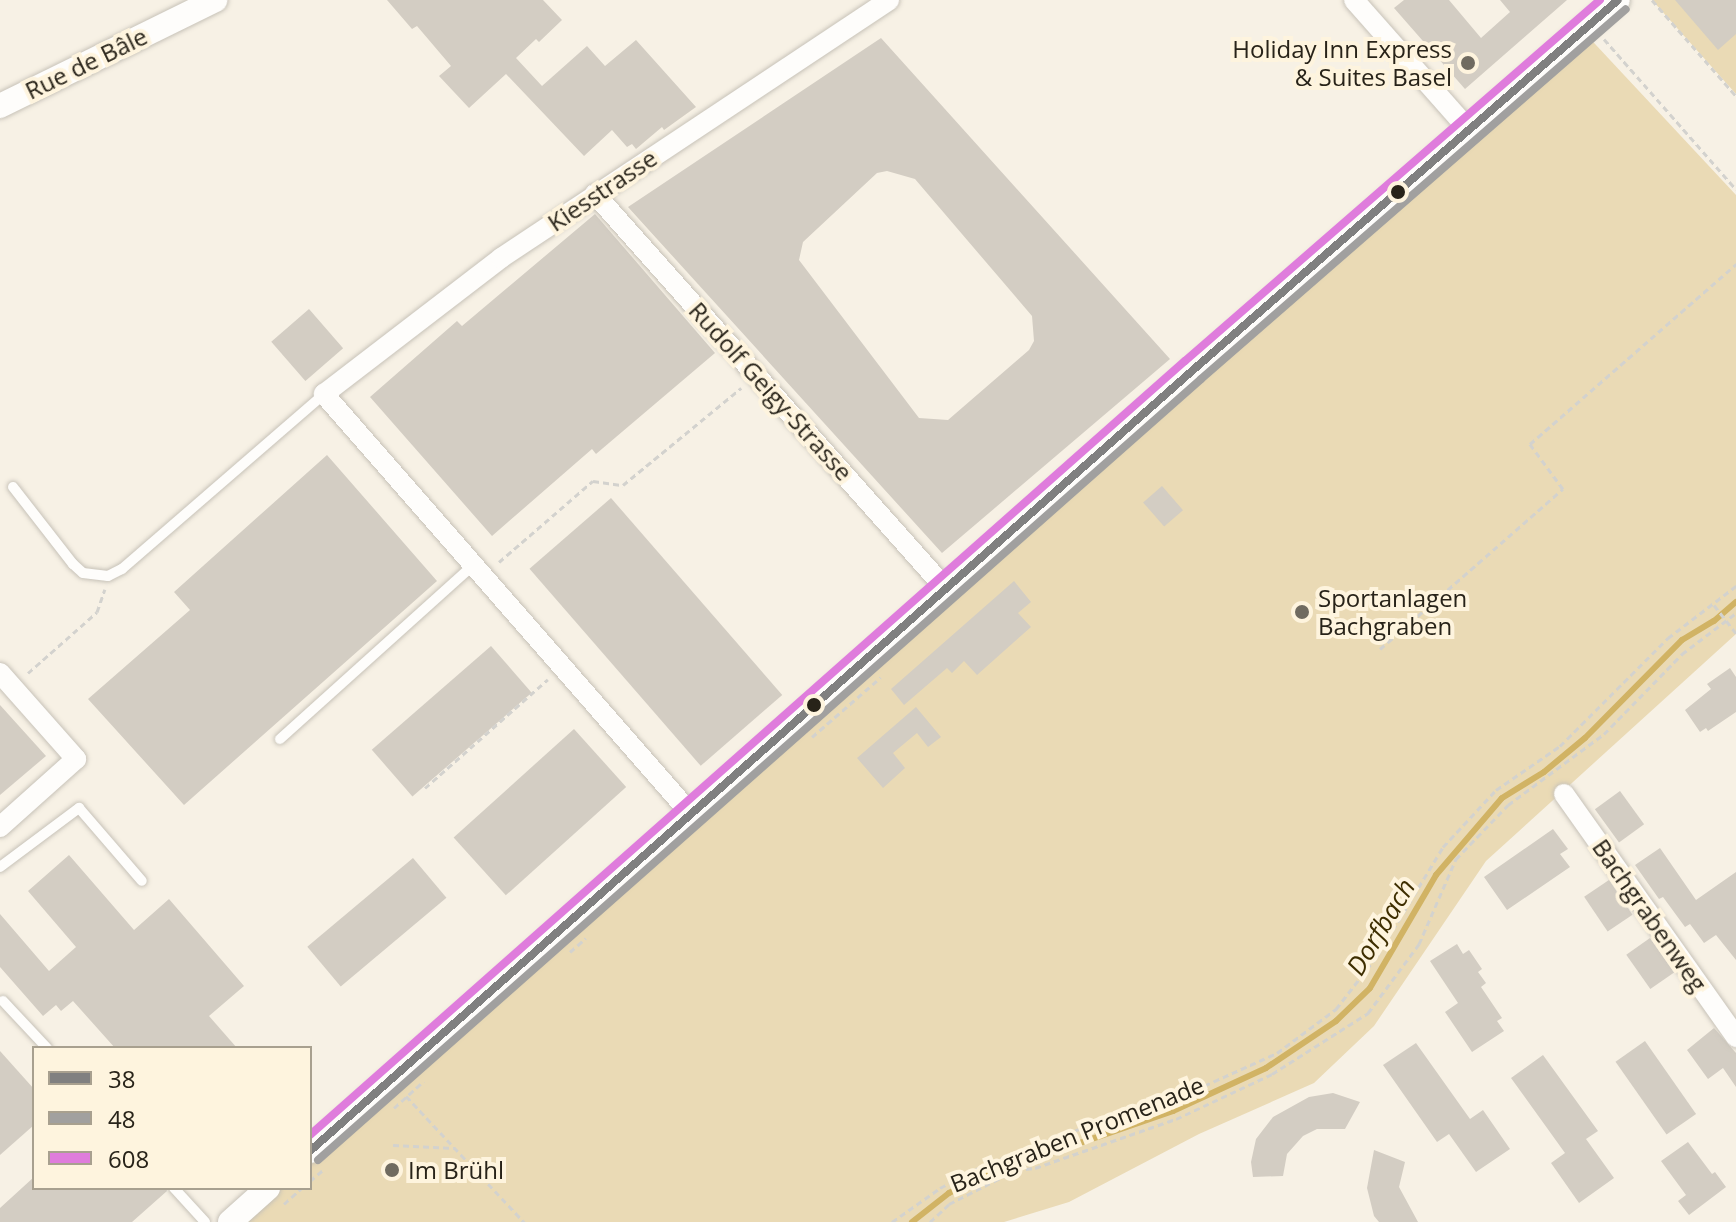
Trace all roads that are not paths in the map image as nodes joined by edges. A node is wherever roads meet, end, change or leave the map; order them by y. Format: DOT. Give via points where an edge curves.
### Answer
graph roads {
  1 [pos="215,0"];
  2 [pos="889,0"];
  3 [pos="1354,0"];
  4 [pos="1618,0"];
  5 [pos="0,106"];
  6 [pos="1468,129"];
  7 [pos="595,194"];
  8 [pos="324,394"];
  9 [pos="13,487"];
  10 [pos="478,570"];
  11 [pos="946,589"];
  12 [pos="0,673"];
  13 [pos="280,739"];
  14 [pos="1564,794"];
  15 [pos="691,814"];
  16 [pos="0,827"];
  17 [pos="0,867"];
  18 [pos="142,881"];
  19 [pos="3,1001"];
  20 [pos="1736,1037"];
  21 [pos="45,1046"];
  22 [pos="312,1149"];
  23 [pos="176,1190"];
  24 [pos="266,1190"];
  25 [pos="205,1222"];
  26 [pos="230,1222"];
  1 -- 5 [label="street, Rue de Bâle"];
  2 -- 7 [label="street, Kiesstrasse"];
  3 -- 6 [label="street"];
  4 -- 6 [label="street"];
  6 -- 11 [label="street"];
  7 -- 8 [label="street, Kiesstrasse" via="501,258"];
  7 -- 11 [label="street, Rudolf Geigy-Strasse"];
  8 -- 9 [label="lane" via="111,575 83,573"];
  8 -- 10 [label="street"];
  10 -- 13 [label="lane"];
  10 -- 15 [label="street"];
  11 -- 15 [label="street"];
  12 -- 16 [label="street" via="76,759"];
  14 -- 20 [label="street, Bachgrabenweg"];
  15 -- 22 [label="street"];
  17 -- 18 [label="lane" via="79,808"];
  19 -- 21 [label="lane"];
  23 -- 25 [label="lane"];
  24 -- 26 [label="street"];
}
